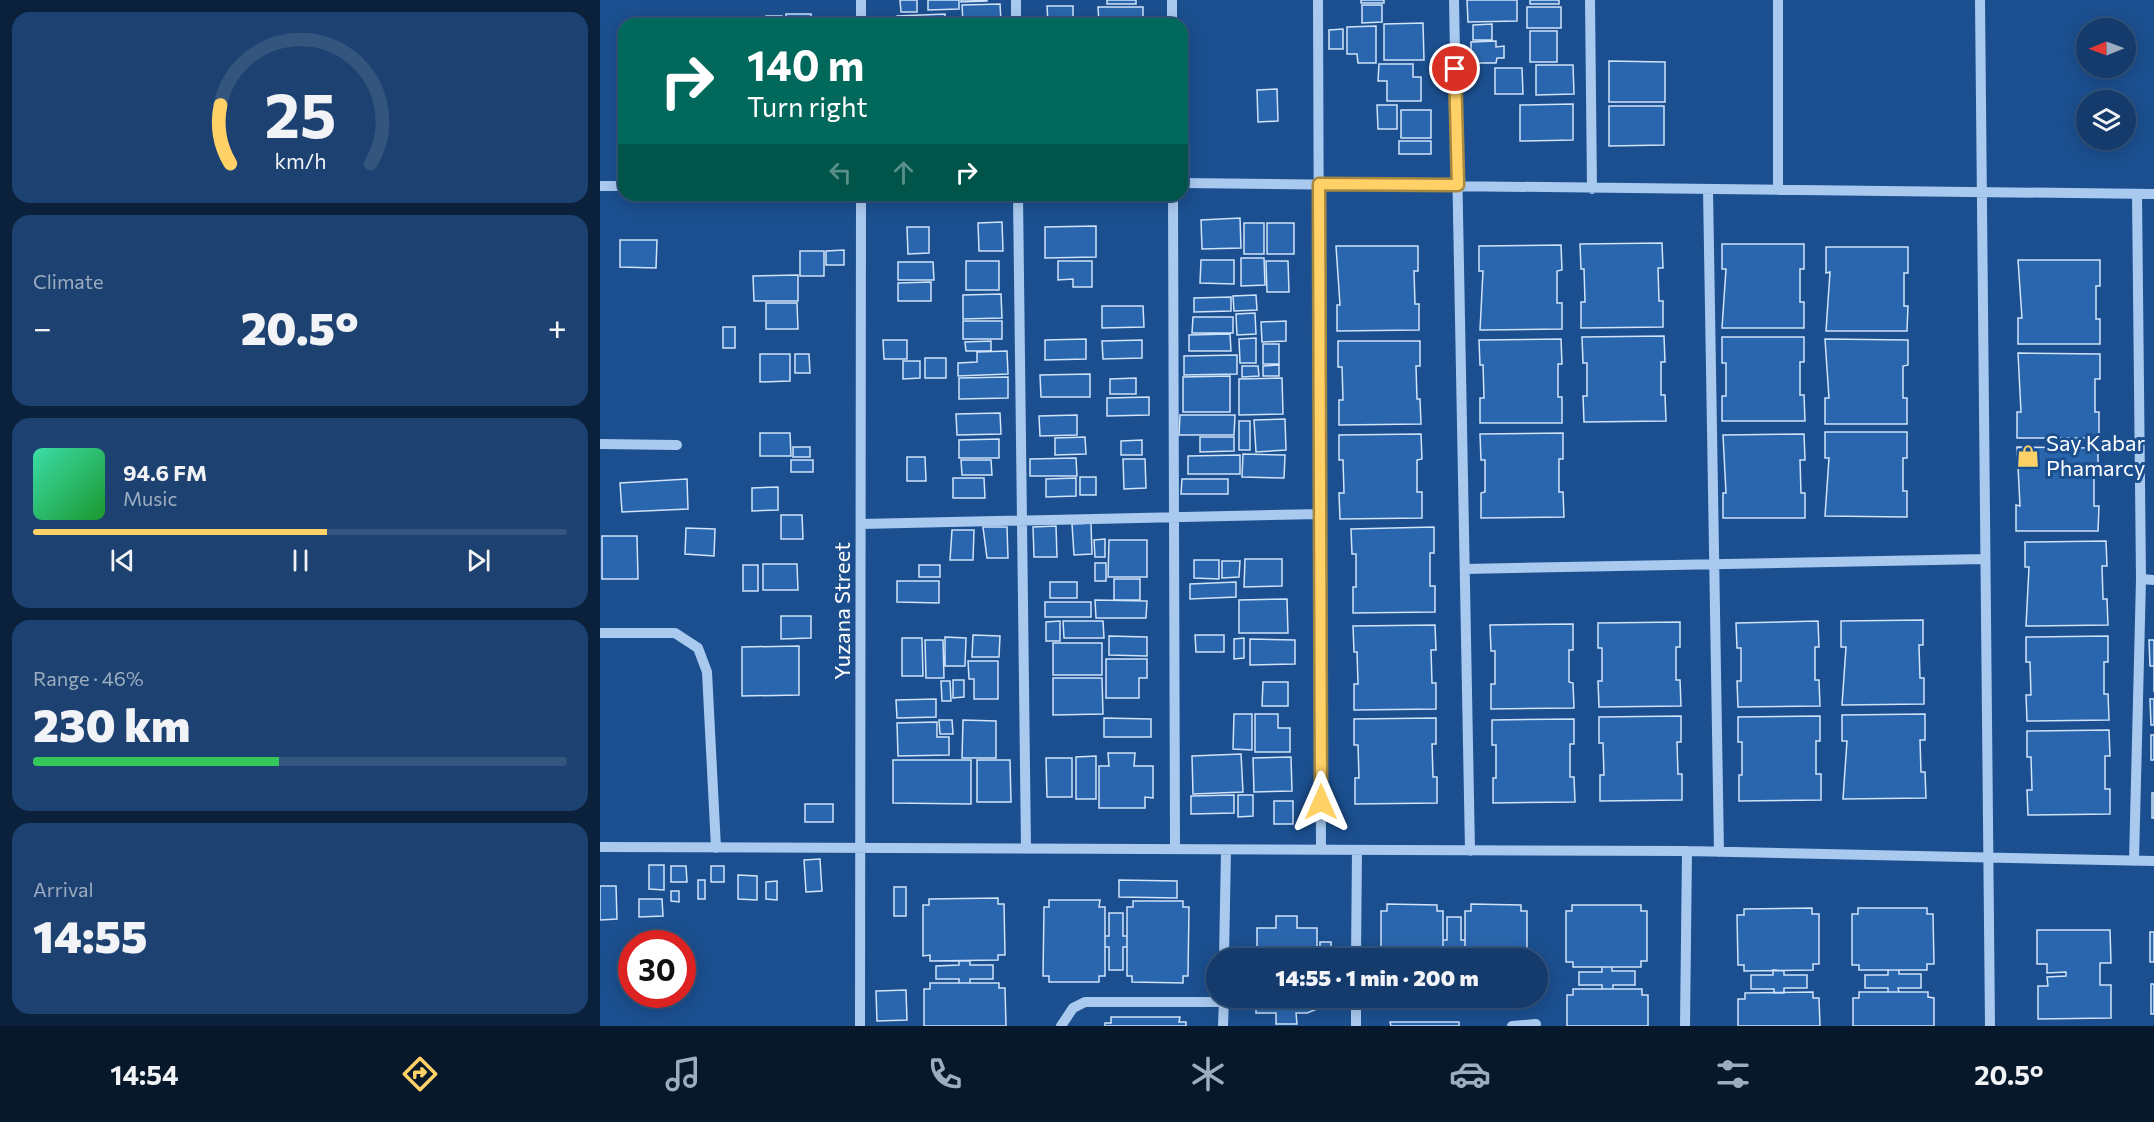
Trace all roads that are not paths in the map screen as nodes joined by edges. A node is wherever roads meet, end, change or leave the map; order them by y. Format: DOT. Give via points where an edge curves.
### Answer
graph roads {
  1 [pos="861,0"];
  2 [pos="1016,0"];
  3 [pos="1172,0"];
  4 [pos="1318,0"];
  5 [pos="1454,0"];
  6 [pos="1590,0"];
  7 [pos="1778,0"];
  8 [pos="1980,0"];
  9 [pos="861,18"];
  10 [pos="1016,18"];
  11 [pos="1172,18"];
  12 [pos="1188,183"];
  13 [pos="1319,184"];
  14 [pos="1458,185"];
  15 [pos="600,186"];
  16 [pos="618,186"];
  17 [pos="1592,189"];
  18 [pos="1708,189"];
  19 [pos="1778,190"];
  20 [pos="1982,193"];
  21 [pos="2137,194"];
  22 [pos="2154,194"];
  23 [pos="861,201"];
  24 [pos="1018,201"];
  25 [pos="1173,201"];
  26 [pos="600,444"];
  27 [pos="677,445"];
  28 [pos="1321,514"];
  29 [pos="1174,517"];
  30 [pos="1022,520"];
  31 [pos="861,524"];
  32 [pos="1986,559"];
  33 [pos="1714,565"];
  34 [pos="1465,570"];
  35 [pos="2141,579"];
  36 [pos="2154,580"];
  37 [pos="600,633"];
  38 [pos="600,847"];
  39 [pos="716,848"];
  40 [pos="862,848"];
  41 [pos="1026,849"];
  42 [pos="1175,849"];
  43 [pos="1226,850"];
  44 [pos="1322,850"];
  45 [pos="1357,850"];
  46 [pos="1470,851"];
  47 [pos="1687,851"];
  48 [pos="1719,852"];
  49 [pos="1988,858"];
  50 [pos="2134,861"];
  51 [pos="2154,861"];
  52 [pos="1224,948"];
  53 [pos="1356,948"];
  54 [pos="1206,1000"];
  55 [pos="1223,1008"];
  56 [pos="1356,1008"];
  57 [pos="1536,1024"];
  58 [pos="860,1026"];
  59 [pos="1061,1026"];
  60 [pos="1223,1026"];
  61 [pos="1356,1026"];
  62 [pos="1512,1026"];
  63 [pos="1685,1026"];
  64 [pos="1990,1026"];
  1 -- 9 [label="street"];
  2 -- 10 [label="street"];
  3 -- 11 [label="street"];
  4 -- 13 [label="street"];
  5 -- 14 [label="street"];
  6 -- 17 [label="street"];
  7 -- 19 [label="street"];
  8 -- 20 [label="street"];
  12 -- 13 [label="street"];
  13 -- 14 [label="street"];
  13 -- 28 [label="street"];
  14 -- 17 [label="street"];
  14 -- 34 [label="street"];
  15 -- 16 [label="street"];
  17 -- 18 [label="street"];
  18 -- 19 [label="street"];
  18 -- 33 [label="street"];
  19 -- 20 [label="street"];
  20 -- 21 [label="street"];
  20 -- 32 [label="street"];
  21 -- 22 [label="street"];
  21 -- 35 [label="street"];
  23 -- 31 [label="street, Yuzana Street"];
  24 -- 30 [label="street"];
  25 -- 29 [label="street"];
  26 -- 27 [label="street"];
  28 -- 29 [label="street"];
  28 -- 44 [label="street"];
  29 -- 30 [label="street"];
  29 -- 42 [label="street"];
  30 -- 31 [label="street"];
  30 -- 41 [label="street"];
  31 -- 40 [label="street, Yuzana Street"];
  32 -- 33 [label="street"];
  32 -- 49 [label="street"];
  33 -- 34 [label="street"];
  33 -- 48 [label="street"];
  34 -- 46 [label="street"];
  35 -- 36 [label="street"];
  35 -- 50 [label="street"];
  37 -- 39 [label="street" via="675,633 698,648 707,672"];
  38 -- 39 [label="street"];
  39 -- 40 [label="street"];
  40 -- 41 [label="street"];
  40 -- 58 [label="street, Yuzana Street"];
  41 -- 42 [label="street"];
  42 -- 43 [label="street"];
  43 -- 44 [label="street"];
  43 -- 52 [label="street"];
  44 -- 45 [label="street"];
  45 -- 46 [label="street"];
  45 -- 53 [label="street"];
  46 -- 47 [label="street"];
  47 -- 48 [label="street"];
  47 -- 63 [label="street"];
  48 -- 49 [label="street"];
  49 -- 50 [label="street"];
  49 -- 64 [label="street"];
  50 -- 51 [label="street"];
  54 -- 59 [label="street" via="1085,1002 1072,1008"];
  55 -- 60 [label="street"];
  56 -- 61 [label="street"];
  57 -- 62 [label="street"];
}
